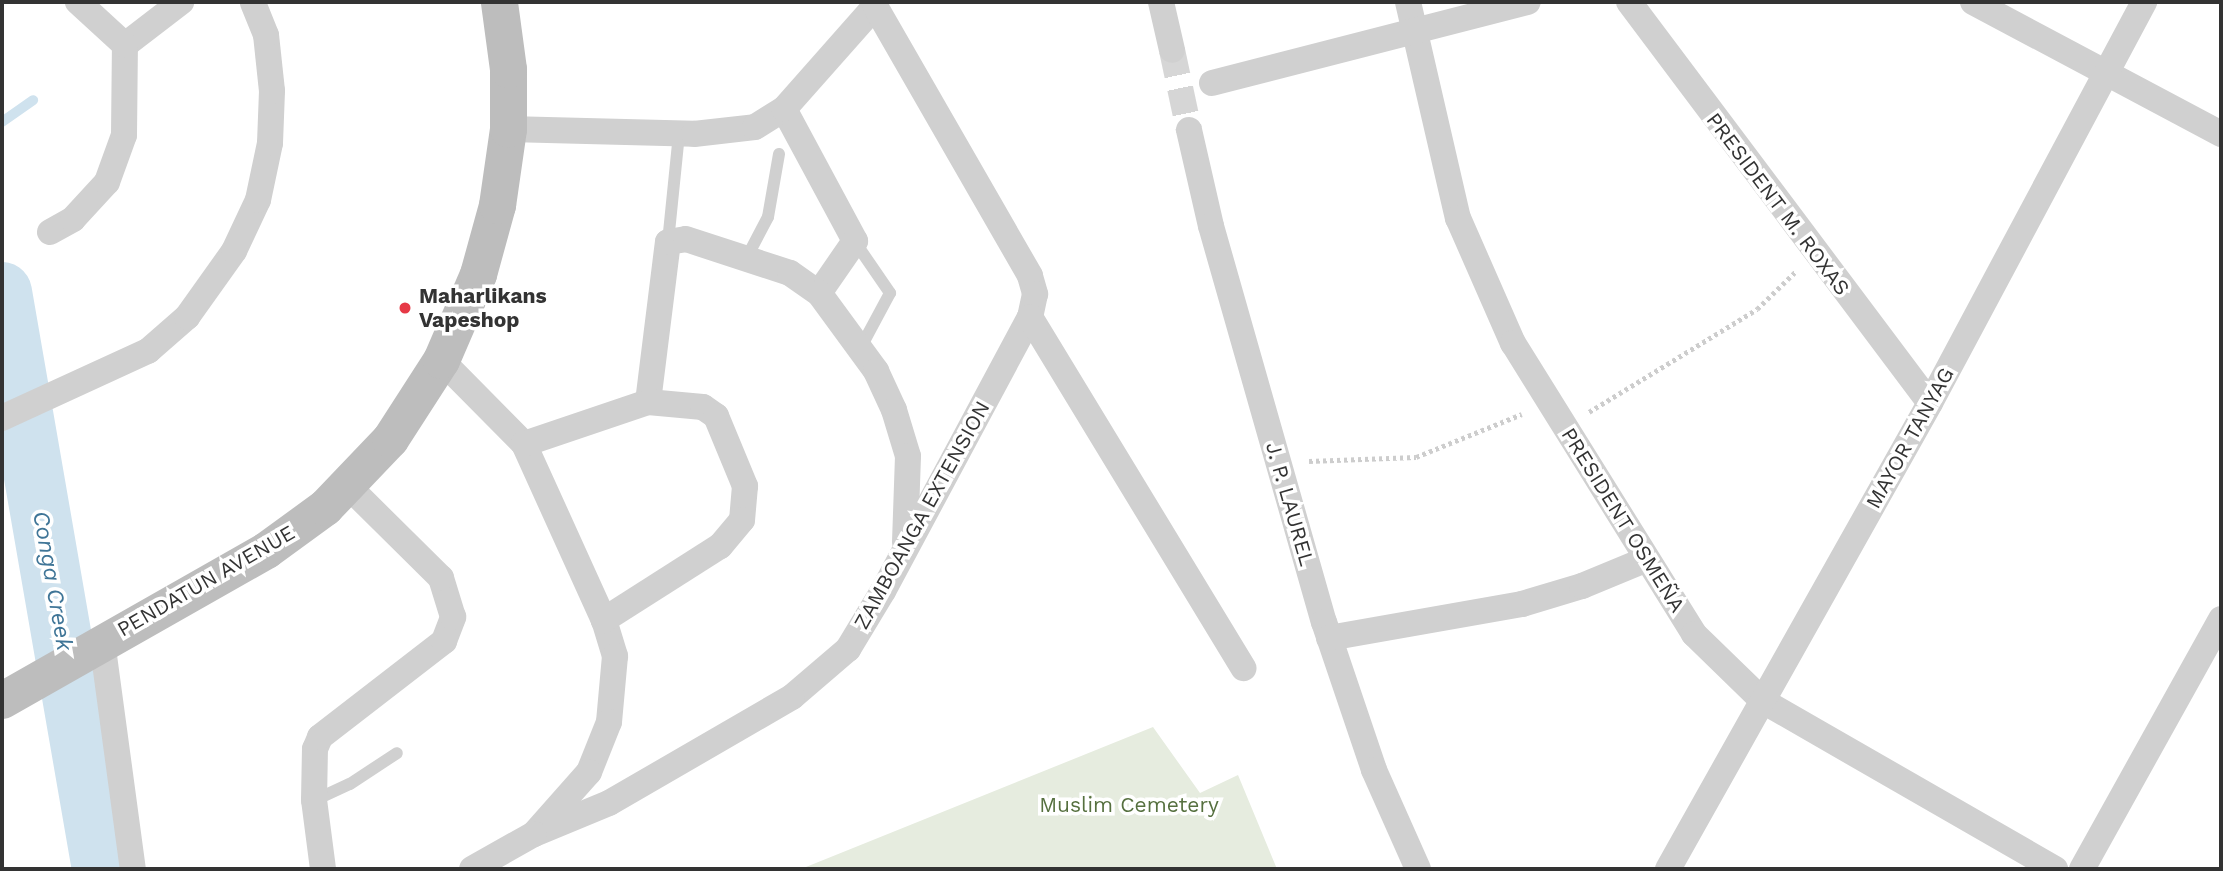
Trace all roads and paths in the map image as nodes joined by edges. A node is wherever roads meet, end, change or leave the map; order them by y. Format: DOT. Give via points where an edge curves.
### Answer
graph roads {
  1 [pos="78,2"];
  2 [pos="181,2"];
  3 [pos="253,2"];
  4 [pos="499,2"];
  5 [pos="1161,2"];
  6 [pos="1408,2"];
  7 [pos="1528,2"];
  8 [pos="1629,2"];
  9 [pos="1973,2"];
  10 [pos="2144,2"];
  11 [pos="1415,32"];
  12 [pos="125,45"];
  13 [pos="1172,50"];
  14 [pos="2106,75"];
  15 [pos="1212,83"];
  16 [pos="784,109"];
  17 [pos="508,129"];
  18 [pos="1189,130"];
  19 [pos="679,134"];
  20 [pos="2221,134"];
  21 [pos="779,154"];
  22 [pos="50,232"];
  23 [pos="855,241"];
  24 [pos="667,242"];
  25 [pos="1814,254"];
  26 [pos="747,257"];
  27 [pos="819,293"];
  28 [pos="1030,317"];
  29 [pos="860,350"];
  30 [pos="441,360"];
  31 [pos="648,402"];
  32 [pos="1549,402"];
  33 [pos="1930,403"];
  34 [pos="2,418"];
  35 [pos="1564,427"];
  36 [pos="524,444"];
  37 [pos="1279,462"];
  38 [pos="348,486"];
  39 [pos="903,554"];
  40 [pos="1645,560"];
  41 [pos="2221,619"];
  42 [pos="604,620"];
  43 [pos="1329,638"];
  44 [pos="90,650"];
  45 [pos="1243,668"];
  46 [pos="2,700"];
  47 [pos="1763,701"];
  48 [pos="397,753"];
  49 [pos="314,800"];
  50 [pos="534,834"];
  51 [pos="133,869"];
  52 [pos="323,869"];
  53 [pos="472,869"];
  54 [pos="1418,869"];
  55 [pos="1668,869"];
  56 [pos="2055,869"];
  57 [pos="2082,869"];
  1 -- 12 [label="street"];
  2 -- 12 [label="street"];
  3 -- 34 [label="street" via="266,35 272,91 270,143 258,200 234,251 187,317 148,351"];
  4 -- 17 [label="street, PENDATUN AVENUE" via="508,69"];
  5 -- 13 [label="street"];
  6 -- 11 [label="street, PRESIDENT OSMEÑA"];
  7 -- 11 [label="street"];
  8 -- 25 [label="street, PRESIDENT M. ROXAS"];
  9 -- 14 [label="street"];
  10 -- 14 [label="street, MAYOR TANYAG"];
  11 -- 15 [label="street"];
  11 -- 32 [label="street, PRESIDENT OSMEÑA" via="1458,218 1513,343"];
  12 -- 22 [label="street" via="124,135 107,182 73,219"];
  14 -- 20 [label="street"];
  14 -- 33 [label="street, MAYOR TANYAG"];
  16 -- 19 [label="street" via="769,122 738,131"];
  16 -- 23 [label="street"];
  16 -- 28 [label="street, ZAMBOANGA EXTENSION" via="874,6 1030,276 1035,294"];
  17 -- 19 [label="street"];
  17 -- 30 [label="street, PENDATUN AVENUE" via="497,205 478,274"];
  18 -- 37 [label="street, J. P. LAUREL" via="1211,226"];
  19 -- 24 [label="lane"];
  21 -- 26 [label="lane" via="768,217"];
  23 -- 27 [label="street"];
  23 -- 29 [label="lane" via="890,293"];
  24 -- 26 [label="street" via="686,239"];
  24 -- 31 [label="street"];
  25 -- 33 [label="street, PRESIDENT M. ROXAS"];
  25 -- 35 [label="path" via="1757,309"];
  26 -- 27 [label="street" via="790,273"];
  27 -- 29 [label="street"];
  28 -- 39 [label="street, ZAMBOANGA EXTENSION"];
  28 -- 45 [label="street"];
  29 -- 39 [label="street" via="894,410 908,456"];
  30 -- 36 [label="street"];
  30 -- 38 [label="street, PENDATUN AVENUE" via="390,439"];
  31 -- 36 [label="street"];
  31 -- 42 [label="street" via="703,407 716,416 745,486 747,503 742,520 720,546"];
  32 -- 35 [label="street, PRESIDENT OSMEÑA"];
  32 -- 37 [label="path" via="1416,457"];
  33 -- 47 [label="street, MAYOR TANYAG"];
  35 -- 40 [label="street, PRESIDENT OSMEÑA"];
  36 -- 42 [label="street"];
  37 -- 43 [label="street, J. P. LAUREL"];
  38 -- 44 [label="street, PENDATUN AVENUE" via="266,550"];
  38 -- 49 [label="street" via="441,578 453,617 444,641 320,737 315,749"];
  39 -- 50 [label="street, ZAMBOANGA EXTENSION" via="848,649 792,697 609,803"];
  40 -- 43 [label="street" via="1522,604"];
  40 -- 47 [label="street, PRESIDENT OSMEÑA" via="1694,634"];
  41 -- 57 [label="street"];
  42 -- 50 [label="street" via="615,656 609,722 589,772"];
  43 -- 54 [label="street, J. P. LAUREL" via="1374,770"];
  44 -- 46 [label="street, PENDATUN AVENUE"];
  44 -- 51 [label="street"];
  47 -- 55 [label="street, MAYOR TANYAG"];
  47 -- 56 [label="street, PRESIDENT OSMEÑA"];
  48 -- 49 [label="lane" via="350,784"];
  49 -- 52 [label="street"];
  50 -- 53 [label="street"];
}
